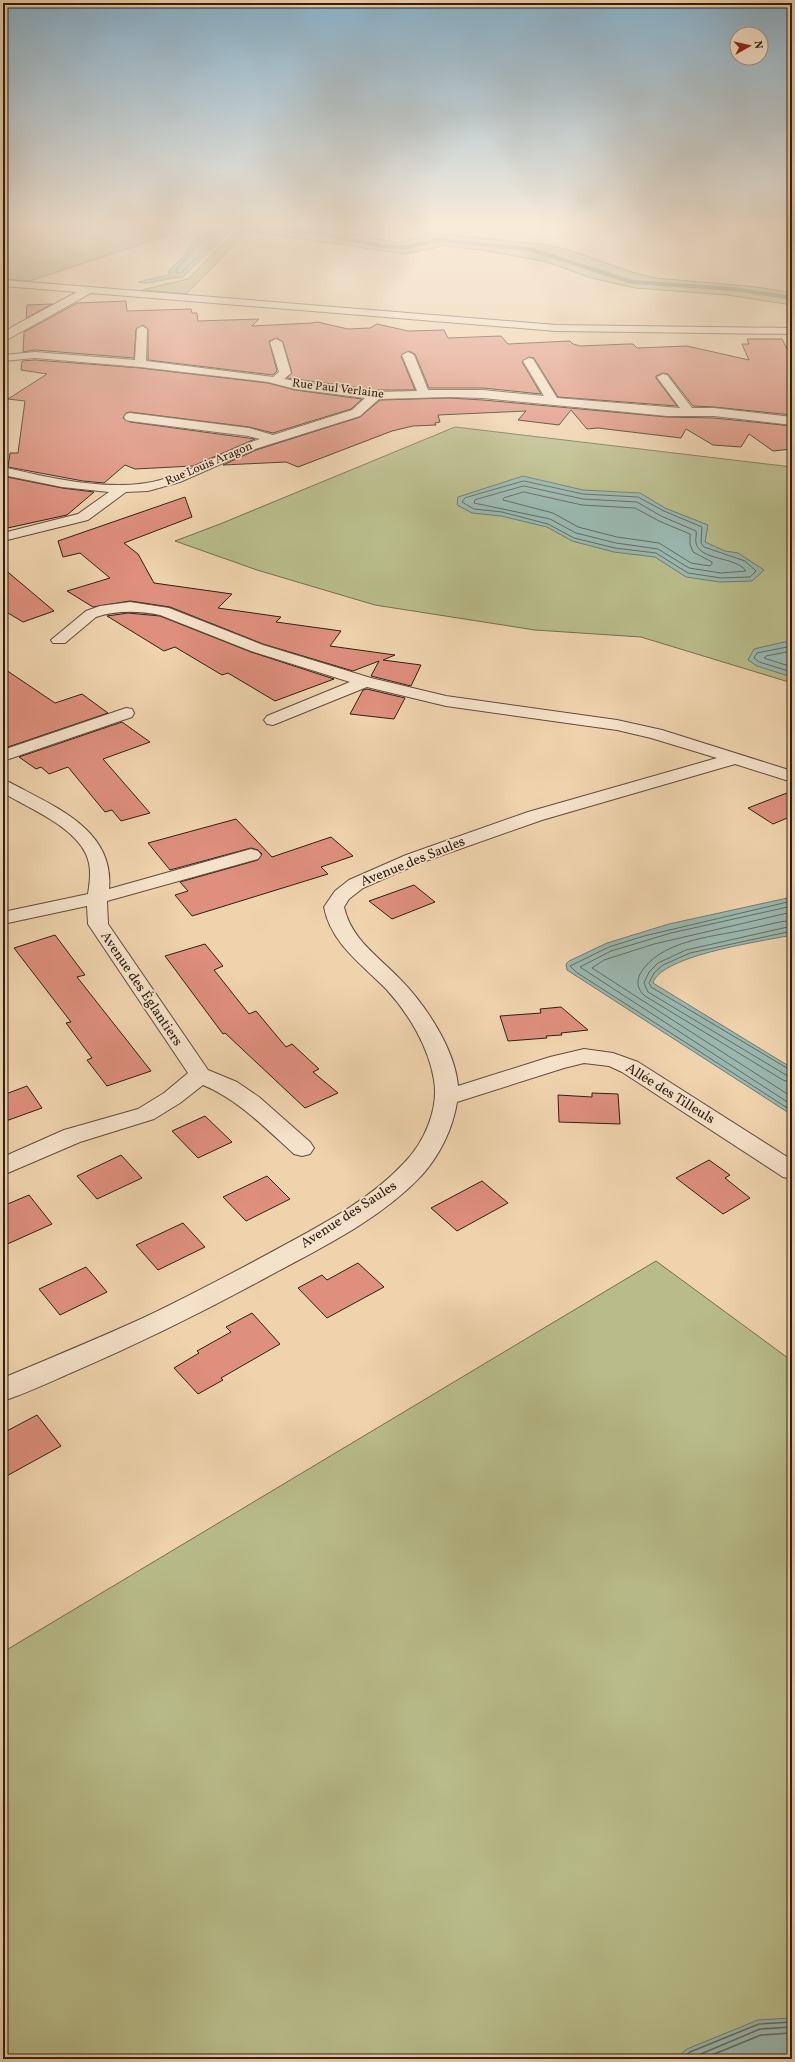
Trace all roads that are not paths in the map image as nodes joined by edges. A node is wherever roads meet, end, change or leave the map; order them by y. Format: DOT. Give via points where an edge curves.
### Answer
graph roads {
  1 [pos="35,319"];
  2 [pos="449,319"];
  3 [pos="142,329"];
  4 [pos="792,331"];
  5 [pos="3,339"];
  6 [pos="276,342"];
  7 [pos="4,354"];
  8 [pos="408,355"];
  9 [pos="529,361"];
  10 [pos="140,364"];
  11 [pos="663,377"];
  12 [pos="276,380"];
  13 [pos="424,394"];
  14 [pos="377,396"];
  15 [pos="553,401"];
  16 [pos="688,411"];
  17 [pos="130,417"];
  18 [pos="792,421"];
  19 [pos="273,439"];
  20 [pos="3,471"];
  21 [pos="121,488"];
  22 [pos="3,537"];
  23 [pos="59,640"];
  24 [pos="366,682"];
  25 [pos="126,713"];
  26 [pos="273,720"];
  27 [pos="3,756"];
  28 [pos="736,758"];
  29 [pos="792,777"];
  30 [pos="3,786"];
  31 [pos="251,855"];
  32 [pos="97,898"];
  33 [pos="3,918"];
  34 [pos="200,1075"];
  35 [pos="446,1098"];
  36 [pos="302,1148"];
  37 [pos="3,1167"];
  38 [pos="792,1171"];
  39 [pos="3,1390"];
  1 -- 5 [label="street"];
  2 -- 4 [label="street" via="556,328"];
  3 -- 10 [label="street"];
  6 -- 12 [label="street, Rue Paul Verlaine" via="285,372"];
  7 -- 10 [label="street, Rue Paul Verlaine"];
  8 -- 13 [label="street"];
  9 -- 15 [label="street"];
  10 -- 12 [label="street, Rue Paul Verlaine"];
  11 -- 16 [label="street"];
  12 -- 14 [label="street, Rue Paul Verlaine"];
  13 -- 14 [label="street, Rue Paul Verlaine"];
  13 -- 15 [label="street, Rue Paul Verlaine" via="483,394"];
  14 -- 19 [label="street, Rue Louis Aragon" via="373,397 363,410 356,413"];
  15 -- 16 [label="street, Rue Paul Verlaine" via="663,412"];
  16 -- 18 [label="street, Rue Paul Verlaine"];
  17 -- 19 [label="street, Rue Louis Aragon" via="248,432"];
  19 -- 21 [label="street, Rue Louis Aragon" via="225,456 166,483 144,488"];
  20 -- 21 [label="street, Rue Louis Aragon" via="69,483"];
  21 -- 22 [label="street" via="83,517"];
  23 -- 24 [label="street" via="91,614 130,607 148,608 164,611 257,648"];
  24 -- 26 [label="street"];
  24 -- 28 [label="street" via="446,701 623,727"];
  25 -- 27 [label="street"];
  28 -- 29 [label="street"];
  28 -- 35 [label="street, Avenue des Saules" via="535,816 413,859 356,884 342,895 334,907 338,924 351,942 399,990 413,1009 441,1063 447,1082"];
  30 -- 32 [label="street, Avenue des Églantiers" via="77,829 89,842 97,856 100,869"];
  31 -- 32 [label="street"];
  32 -- 33 [label="street"];
  32 -- 34 [label="street, Avenue des Églantiers" via="95,914 98,924"];
  34 -- 36 [label="street" via="229,1087 251,1102"];
  34 -- 37 [label="street" via="172,1098 146,1114 72,1136"];
  35 -- 38 [label="street, Allée des Tilleuls" via="584,1056 613,1060 630,1067"];
  35 -- 39 [label="street, Avenue des Saules" via="440,1125 428,1150 414,1168 371,1204 308,1243 212,1295 136,1333"];
}
